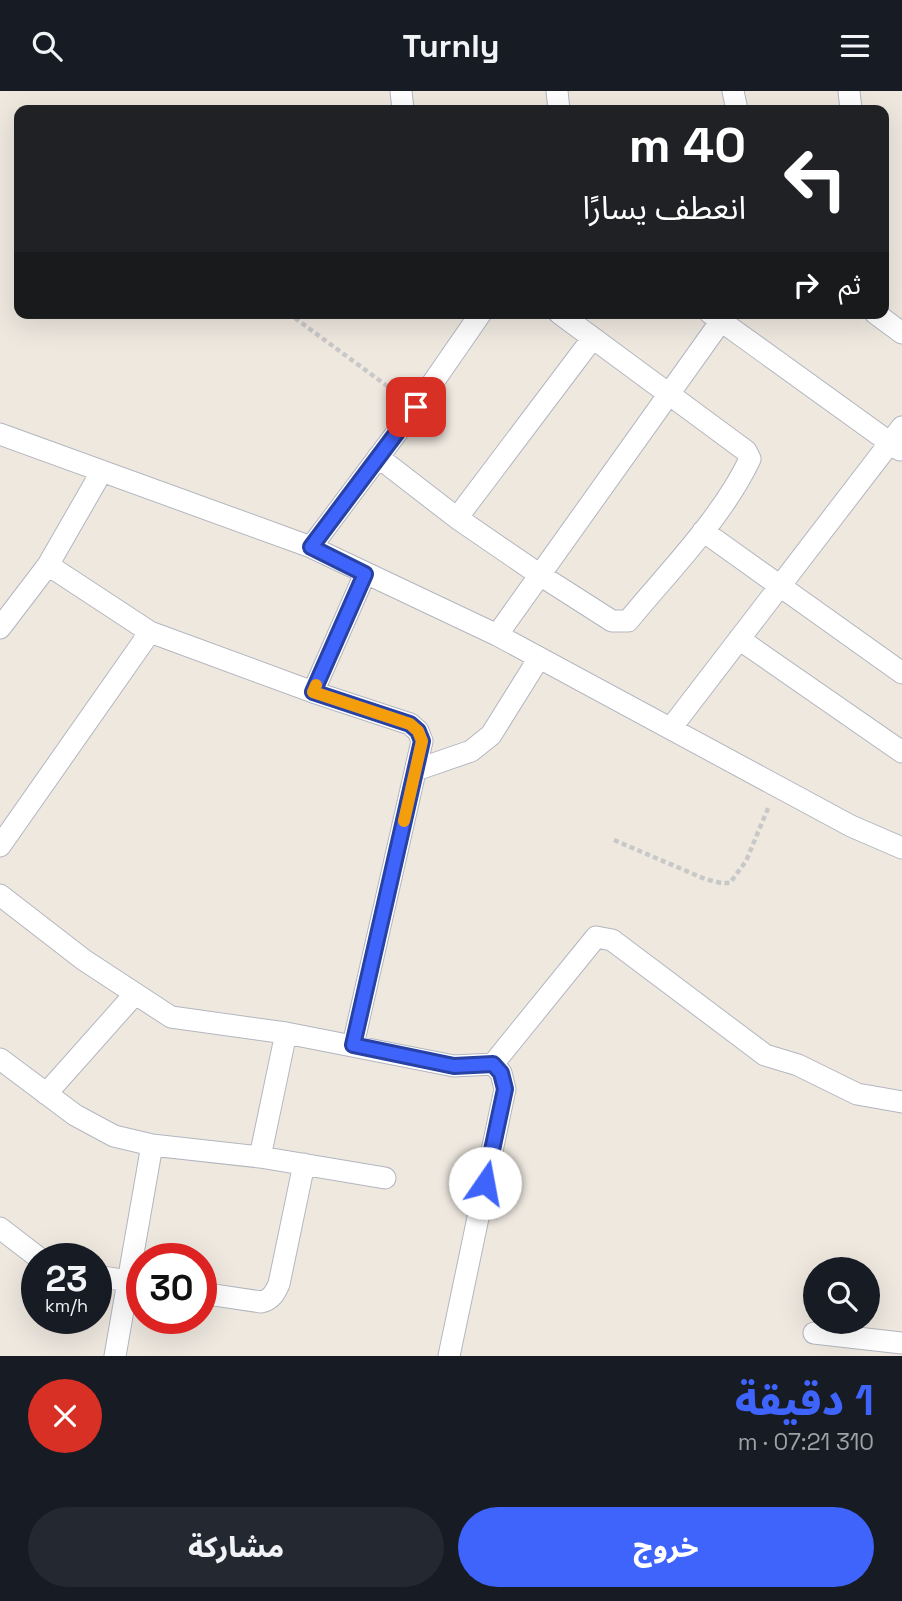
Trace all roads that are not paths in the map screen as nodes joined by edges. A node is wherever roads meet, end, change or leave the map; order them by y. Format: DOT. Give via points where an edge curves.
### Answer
graph roads {
  1 [pos="477,319"];
  2 [pos="567,319"];
  3 [pos="883,319"];
  4 [pos="728,320"];
  5 [pos="902,333"];
  6 [pos="592,339"];
  7 [pos="669,393"];
  8 [pos="0,434"];
  9 [pos="898,440"];
  10 [pos="378,457"];
  11 [pos="102,471"];
  12 [pos="457,517"];
  13 [pos="703,531"];
  14 [pos="311,547"];
  15 [pos="48,565"];
  16 [pos="365,574"];
  17 [pos="540,575"];
  18 [pos="780,586"];
  19 [pos="0,628"];
  20 [pos="150,632"];
  21 [pos="497,635"];
  22 [pos="739,639"];
  23 [pos="540,657"];
  24 [pos="902,673"];
  25 [pos="313,692"];
  26 [pos="671,728"];
  27 [pos="902,752"];
  28 [pos="416,770"];
  29 [pos="0,846"];
  30 [pos="902,848"];
  31 [pos="0,895"];
  32 [pos="134,995"];
  33 [pos="286,1033"];
  34 [pos="353,1045"];
  35 [pos="0,1059"];
  36 [pos="493,1064"];
  37 [pos="46,1094"];
  38 [pos="902,1102"];
  39 [pos="152,1145"];
  40 [pos="260,1157"];
  41 [pos="304,1164"];
  42 [pos="385,1178"];
  43 [pos="0,1228"];
  44 [pos="140,1243"];
  45 [pos="21,1244"];
  46 [pos="217,1295"];
  47 [pos="126,1315"];
  48 [pos="823,1334"];
  49 [pos="902,1343"];
  50 [pos="115,1356"];
  51 [pos="449,1356"];
  1 -- 10 [label="street"];
  2 -- 6 [label="street"];
  3 -- 5 [label="street"];
  4 -- 7 [label="street"];
  4 -- 9 [label="street"];
  6 -- 7 [label="street"];
  6 -- 12 [label="street"];
  7 -- 13 [label="street" via="746,451 750,459"];
  7 -- 17 [label="street"];
  8 -- 11 [label="street"];
  9 -- 18 [label="street"];
  10 -- 12 [label="street"];
  10 -- 14 [label="street"];
  11 -- 14 [label="street"];
  11 -- 15 [label="street"];
  12 -- 17 [label="street"];
  13 -- 17 [label="street" via="628,621 612,621"];
  13 -- 18 [label="street"];
  14 -- 16 [label="street"];
  15 -- 19 [label="street"];
  15 -- 20 [label="street"];
  16 -- 21 [label="street"];
  16 -- 25 [label="street"];
  17 -- 21 [label="street"];
  18 -- 22 [label="street"];
  18 -- 24 [label="street"];
  20 -- 25 [label="street"];
  20 -- 29 [label="street"];
  21 -- 23 [label="street"];
  22 -- 26 [label="street"];
  22 -- 27 [label="street"];
  23 -- 26 [label="street"];
  23 -- 28 [label="street" via="491,735 471,751"];
  25 -- 28 [label="street" via="410,724 422,741"];
  26 -- 30 [label="street" via="851,826"];
  28 -- 34 [label="street"];
  31 -- 32 [label="street"];
  32 -- 33 [label="street" via="171,1017"];
  32 -- 37 [label="street"];
  33 -- 34 [label="street"];
  33 -- 40 [label="street"];
  34 -- 36 [label="street" via="454,1066"];
  35 -- 37 [label="street"];
  36 -- 38 [label="street" via="596,937 612,940 765,1055 798,1065 857,1094"];
  36 -- 51 [label="street" via="505,1089"];
  37 -- 39 [label="street" via="114,1136"];
  39 -- 40 [label="street"];
  39 -- 44 [label="street"];
  40 -- 41 [label="street"];
  41 -- 42 [label="street"];
  41 -- 46 [label="street" via="274,1295 261,1302"];
  43 -- 45 [label="street"];
  47 -- 50 [label="street"];
  48 -- 49 [label="street"];
}
